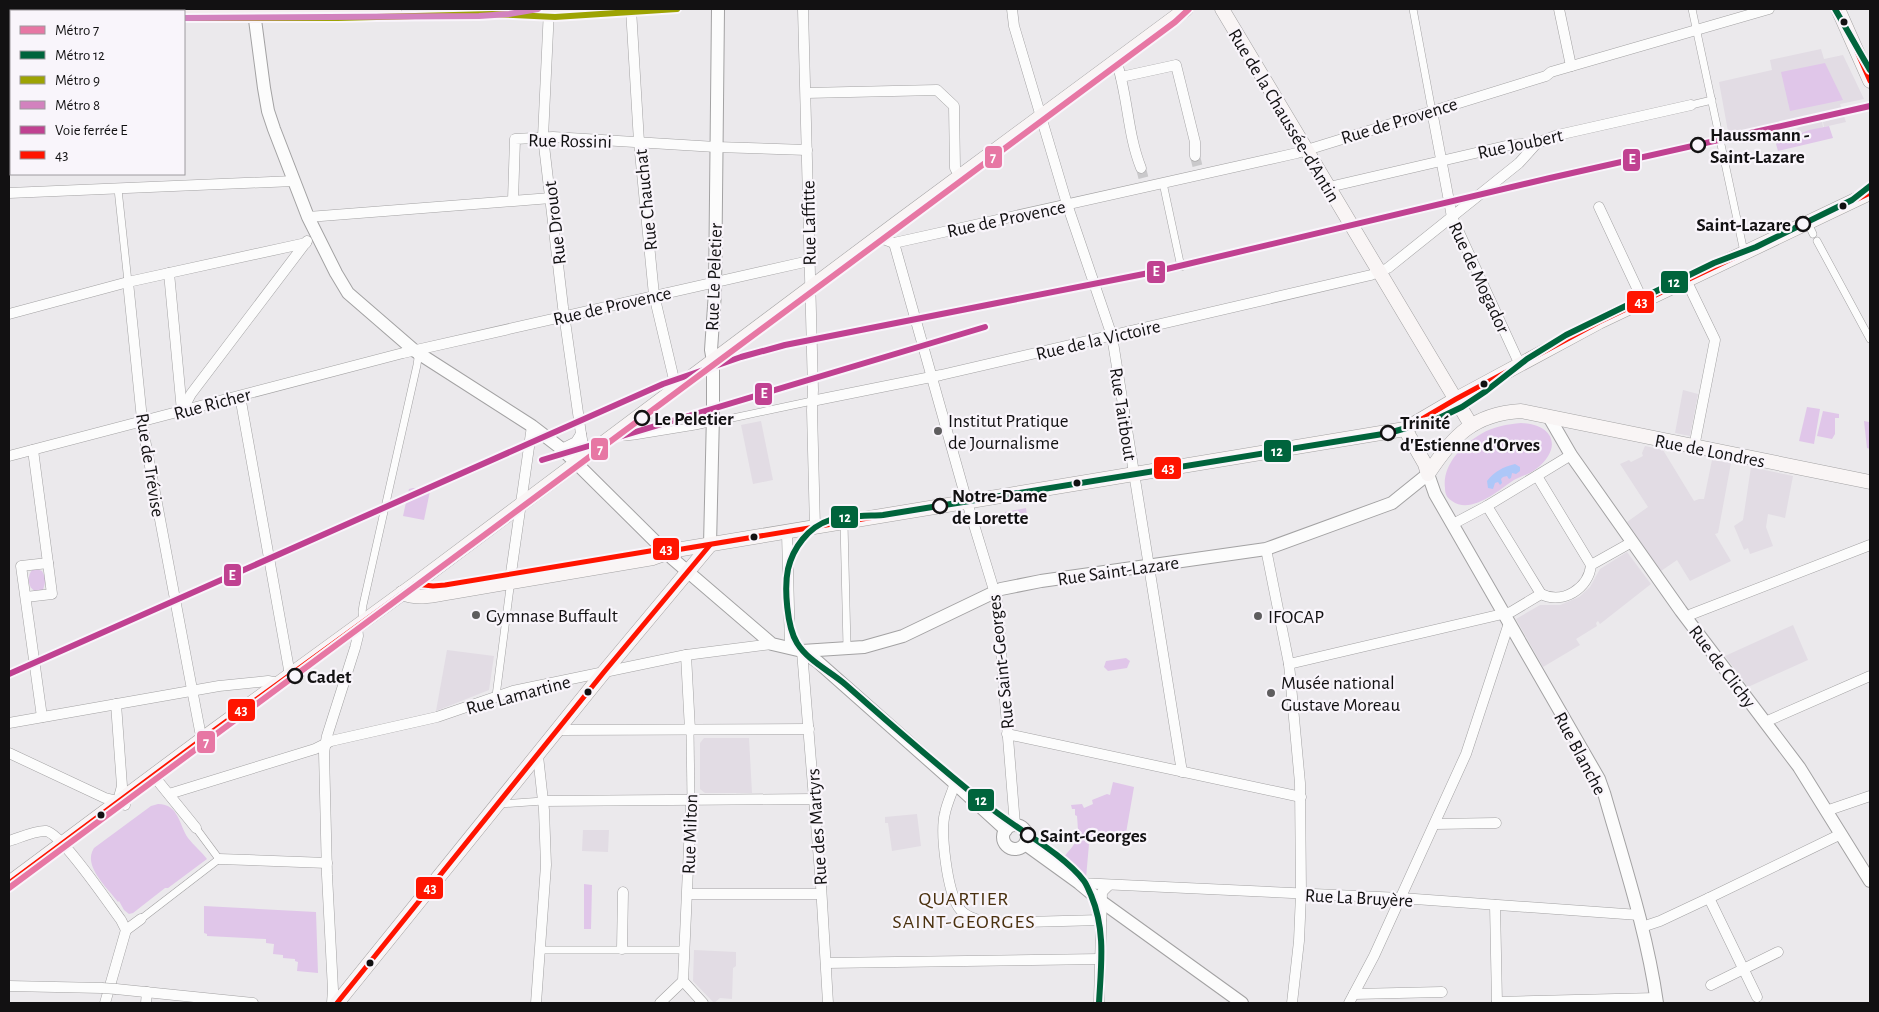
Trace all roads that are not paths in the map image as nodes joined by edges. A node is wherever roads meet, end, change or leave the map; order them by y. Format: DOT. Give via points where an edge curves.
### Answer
graph roads {
  1 [pos="394,9"];
  2 [pos="525,9"];
  3 [pos="549,9"];
  4 [pos="576,9"];
  5 [pos="591,9"];
  6 [pos="631,9"];
  7 [pos="718,9"];
  8 [pos="803,9"];
  9 [pos="1012,9"];
  10 [pos="1186,9"];
  11 [pos="1413,9"];
  12 [pos="1559,9"];
  13 [pos="1692,9"];
  14 [pos="1770,9"];
  15 [pos="1838,9"];
  16 [pos="1222,10"];
  17 [pos="254,11"];
  18 [pos="185,13"];
  19 [pos="1697,30"];
  20 [pos="1116,60"];
  21 [pos="1571,66"];
  22 [pos="1121,77"];
  23 [pos="1870,78"];
  24 [pos="806,93"];
  25 [pos="1712,100"];
  26 [pos="1691,105"];
  27 [pos="1432,111"];
  28 [pos="1041,116"];
  29 [pos="543,137"];
  30 [pos="639,142"];
  31 [pos="1537,143"];
  32 [pos="716,147"];
  33 [pos="1306,149"];
  34 [pos="807,150"];
  35 [pos="1195,156"];
  36 [pos="1441,161"];
  37 [pos="1141,168"];
  38 [pos="960,176"];
  39 [pos="294,181"];
  40 [pos="1163,183"];
  41 [pos="1329,187"];
  42 [pos="118,189"];
  43 [pos="1870,193"];
  44 [pos="9,194"];
  45 [pos="551,198"];
  46 [pos="512,200"];
  47 [pos="1067,204"];
  48 [pos="1599,208"];
  49 [pos="308,217"];
  50 [pos="1452,217"];
  51 [pos="315,233"];
  52 [pos="878,237"];
  53 [pos="1818,241"];
  54 [pos="306,243"];
  55 [pos="894,243"];
  56 [pos="1744,252"];
  57 [pos="809,260"];
  58 [pos="1181,267"];
  59 [pos="1380,272"];
  60 [pos="169,273"];
  61 [pos="1686,280"];
  62 [pos="128,282"];
  63 [pos="714,282"];
  64 [pos="810,288"];
  65 [pos="654,295"];
  66 [pos="1642,301"];
  67 [pos="9,314"];
  68 [pos="565,315"];
  69 [pos="1112,336"];
  70 [pos="1870,339"];
  71 [pos="415,350"];
  72 [pos="713,362"];
  73 [pos="1520,366"];
  74 [pos="932,376"];
  75 [pos="676,388"];
  76 [pos="240,396"];
  77 [pos="1456,399"];
  78 [pos="812,401"];
  79 [pos="182,411"];
  80 [pos="1549,417"];
  81 [pos="142,421"];
  82 [pos="712,422"];
  83 [pos="1471,425"];
  84 [pos="532,426"];
  85 [pos="1405,429"];
  86 [pos="581,434"];
  87 [pos="614,434"];
  88 [pos="1694,447"];
  89 [pos="562,449"];
  90 [pos="34,450"];
  91 [pos="588,454"];
  92 [pos="1571,455"];
  93 [pos="9,456"];
  94 [pos="576,463"];
  95 [pos="1134,474"];
  96 [pos="1428,474"];
  97 [pos="1537,476"];
  98 [pos="1870,482"];
  99 [pos="967,502"];
  100 [pos="521,504"];
  101 [pos="1488,506"];
  102 [pos="844,523"];
  103 [pos="1453,524"];
  104 [pos="815,528"];
  105 [pos="787,533"];
  106 [pos="1632,542"];
  107 [pos="1870,545"];
  108 [pos="706,549"];
  109 [pos="1266,549"];
  110 [pos="667,553"];
  111 [pos="48,563"];
  112 [pos="1590,565"];
  113 [pos="1149,566"];
  114 [pos="684,576"];
  115 [pos="511,578"];
  116 [pos="994,592"];
  117 [pos="402,593"];
  118 [pos="1542,594"];
  119 [pos="26,598"];
  120 [pos="1507,618"];
  121 [pos="1686,618"];
  122 [pos="360,624"];
  123 [pos="772,644"];
  124 [pos="847,647"];
  125 [pos="796,649"];
  126 [pos="686,655"];
  127 [pos="1289,664"];
  128 [pos="604,672"];
  129 [pos="1870,676"];
  130 [pos="284,679"];
  131 [pos="192,691"];
  132 [pos="496,696"];
  133 [pos="116,704"];
  134 [pos="42,717"];
  135 [pos="1765,722"];
  136 [pos="9,723"];
  137 [pos="809,729"];
  138 [pos="559,730"];
  139 [pos="690,730"];
  140 [pos="1007,734"];
  141 [pos="203,738"];
  142 [pos="325,744"];
  143 [pos="9,753"];
  144 [pos="538,756"];
  145 [pos="1182,772"];
  146 [pos="153,775"];
  147 [pos="955,783"];
  148 [pos="169,794"];
  149 [pos="1870,796"];
  150 [pos="1301,797"];
  151 [pos="814,799"];
  152 [pos="543,801"];
  153 [pos="691,801"];
  154 [pos="122,803"];
  155 [pos="499,804"];
  156 [pos="1826,811"];
  157 [pos="1496,823"];
  158 [pos="193,824"];
  159 [pos="1435,824"];
  160 [pos="1010,828"];
  161 [pos="1841,834"];
  162 [pos="9,841"];
  163 [pos="62,844"];
  164 [pos="1025,844"];
  165 [pos="219,859"];
  166 [pos="327,863"];
  167 [pos="1870,881"];
  168 [pos="9,883"];
  169 [pos="1080,883"];
  170 [pos="1109,885"];
  171 [pos="623,892"];
  172 [pos="688,894"];
  173 [pos="822,894"];
  174 [pos="1301,894"];
  175 [pos="1401,898"];
  176 [pos="1709,898"];
  177 [pos="1102,902"];
  178 [pos="1495,906"];
  179 [pos="141,919"];
  180 [pos="1101,920"];
  181 [pos="1640,921"];
  182 [pos="126,930"];
  183 [pos="622,949"];
  184 [pos="539,950"];
  185 [pos="685,950"];
  186 [pos="1778,952"];
  187 [pos="1100,960"];
  188 [pos="826,963"];
  189 [pos="1744,969"];
  190 [pos="684,981"];
  191 [pos="1711,985"];
  192 [pos="9,986"];
  193 [pos="148,992"];
  194 [pos="1442,992"];
  195 [pos="1757,996"];
  196 [pos="1352,999"];
  197 [pos="1657,1001"];
  198 [pos="105,1003"];
  199 [pos="146,1003"];
  200 [pos="254,1003"];
  201 [pos="332,1003"];
  202 [pos="337,1003"];
  203 [pos="536,1003"];
  204 [pos="660,1003"];
  205 [pos="703,1003"];
  206 [pos="828,1003"];
  207 [pos="1099,1003"];
  208 [pos="1242,1003"];
  209 [pos="1292,1003"];
  210 [pos="1497,1003"];
  1 -- 17 [label="main road"];
  2 -- 3 [label="main road"];
  3 -- 4 [label="main road"];
  3 -- 29 [label="street, Rue Drouot"];
  4 -- 5 [label="main road"];
  6 -- 30 [label="street, Rue Chauchat"];
  7 -- 32 [label="street, Rue Le Peletier"];
  8 -- 24 [label="street, Rue Laffitte"];
  9 -- 28 [label="street, Rue Taitbout" via="1014,26"];
  10 -- 20 [label="main road"];
  11 -- 27 [label="street, Rue de Mogador"];
  12 -- 21 [label="street"];
  13 -- 19 [label="street"];
  14 -- 19 [label="street, Rue de Provence"];
  15 -- 23 [label="main road"];
  16 -- 33 [label="main road, Rue de la Chaussée-d'Antin"];
  17 -- 18 [label="main road"];
  17 -- 39 [label="street" via="268,111"];
  19 -- 21 [label="street, Rue de Provence"];
  19 -- 25 [label="street"];
  20 -- 22 [label="street"];
  20 -- 28 [label="main road"];
  21 -- 27 [label="street, Rue de Provence"];
  22 -- 35 [label="street" via="1176,65 1193,133"];
  22 -- 37 [label="street"];
  24 -- 34 [label="street, Rue Laffitte"];
  24 -- 38 [label="street" via="937,90 954,106 955,168"];
  25 -- 26 [label="street, Rue Joubert"];
  25 -- 56 [label="street"];
  26 -- 31 [label="street, Rue Joubert" via="1558,135"];
  27 -- 33 [label="street, Rue de Provence"];
  27 -- 36 [label="street, Rue de Mogador"];
  28 -- 38 [label="main road"];
  28 -- 47 [label="street, Rue Taitbout"];
  29 -- 30 [label="street, Rue Rossini"];
  29 -- 45 [label="street, Rue Drouot"];
  29 -- 46 [label="street, Rue Rossini" via="515,139"];
  30 -- 32 [label="street, Rue Rossini"];
  30 -- 65 [label="street, Rue Chauchat"];
  31 -- 36 [label="street, Rue Joubert" via="1510,145"];
  31 -- 50 [label="street, Rue de la Victoire" via="1521,161"];
  32 -- 34 [label="street, Rue Rossini"];
  32 -- 63 [label="street, Rue Le Peletier"];
  33 -- 40 [label="street, Rue de Provence"];
  33 -- 41 [label="main road, Rue de la Chaussée-d'Antin"];
  34 -- 57 [label="street, Rue Laffitte"];
  36 -- 41 [label="street, Rue Joubert"];
  36 -- 50 [label="street, Rue de Mogador"];
  38 -- 52 [label="main road"];
  39 -- 42 [label="street"];
  39 -- 49 [label="street"];
  40 -- 47 [label="street, Rue de Provence" via="1145,184"];
  40 -- 58 [label="street"];
  41 -- 59 [label="main road, Rue de la Chaussée-d'Antin"];
  42 -- 44 [label="street"];
  42 -- 62 [label="street, Rue de Trévise"];
  43 -- 56 [label="main road" via="1810,229"];
  45 -- 46 [label="street"];
  45 -- 68 [label="street, Rue Drouot"];
  46 -- 49 [label="street"];
  47 -- 55 [label="street, Rue de Provence"];
  47 -- 69 [label="street, Rue Taitbout"];
  48 -- 66 [label="street"];
  49 -- 51 [label="street"];
  50 -- 59 [label="street, Rue de la Victoire"];
  50 -- 73 [label="street, Rue de Mogador"];
  51 -- 54 [label="street"];
  51 -- 71 [label="street" via="348,293"];
  52 -- 55 [label="street"];
  52 -- 64 [label="main road"];
  53 -- 70 [label="street"];
  54 -- 60 [label="street"];
  54 -- 79 [label="street" via="191,394"];
  55 -- 74 [label="street, Rue Saint-Georges"];
  56 -- 61 [label="main road"];
  57 -- 63 [label="street, Rue de Provence"];
  57 -- 64 [label="street, Rue Laffitte"];
  59 -- 69 [label="street, Rue de la Victoire"];
  59 -- 77 [label="main road, Rue de la Chaussée-d'Antin"];
  60 -- 62 [label="street"];
  60 -- 79 [label="street"];
  61 -- 66 [label="main road"];
  61 -- 88 [label="street" via="1715,340"];
  62 -- 67 [label="street"];
  62 -- 81 [label="street, Rue de Trévise"];
  63 -- 65 [label="street, Rue de Provence"];
  63 -- 72 [label="street, Rue Le Peletier"];
  64 -- 72 [label="main road"];
  64 -- 78 [label="street, Rue Laffitte"];
  65 -- 68 [label="street, Rue de Provence"];
  65 -- 75 [label="street, Rue Chauchat"];
  66 -- 73 [label="main road"];
  68 -- 71 [label="street, Rue de Provence"];
  68 -- 86 [label="street, Rue Drouot"];
  69 -- 74 [label="street, Rue de la Victoire"];
  69 -- 95 [label="street, Rue Taitbout"];
  71 -- 76 [label="street, Rue Richer"];
  71 -- 84 [label="street"];
  71 -- 122 [label="street" via="417,365"];
  72 -- 75 [label="main road"];
  72 -- 82 [label="street, Rue Le Peletier"];
  73 -- 77 [label="main road"];
  74 -- 78 [label="street, Rue de la Victoire"];
  74 -- 99 [label="street, Rue Saint-Georges"];
  75 -- 87 [label="main road"];
  76 -- 79 [label="street, Rue Richer"];
  76 -- 130 [label="street"];
  77 -- 83 [label="main road, Rue de la Chaussée-d'Antin"];
  77 -- 85 [label="main road"];
  78 -- 82 [label="street, Rue de la Victoire"];
  78 -- 104 [label="street, Rue Laffitte"];
  79 -- 81 [label="street, Rue Richer"];
  80 -- 83 [label="main road, Rue de Londres" via="1512,412"];
  80 -- 88 [label="main road, Rue de Londres"];
  80 -- 92 [label="street, Rue de Clichy"];
  81 -- 90 [label="street, Rue Richer"];
  81 -- 131 [label="street, Rue de Trévise"];
  82 -- 87 [label="street, Rue de la Victoire" via="634,436"];
  82 -- 108 [label="street, Rue Le Peletier"];
  83 -- 96 [label="main road" via="1446,448"];
  84 -- 89 [label="street"];
  84 -- 100 [label="street"];
  85 -- 95 [label="main road"];
  85 -- 96 [label="main road"];
  86 -- 89 [label="street" via="576,442"];
  86 -- 91 [label="street, Rue Drouot"];
  87 -- 91 [label="main road"];
  88 -- 98 [label="main road, Rue de Londres"];
  89 -- 94 [label="street"];
  90 -- 93 [label="street, Rue Richer"];
  90 -- 111 [label="street"];
  91 -- 94 [label="main road"];
  92 -- 97 [label="street"];
  92 -- 106 [label="street, Rue de Clichy"];
  94 -- 100 [label="main road"];
  94 -- 110 [label="street"];
  95 -- 99 [label="main road"];
  95 -- 113 [label="street, Rue Taitbout"];
  96 -- 103 [label="street, Rue Blanche" via="1435,494"];
  96 -- 109 [label="street, Rue Saint-Lazare" via="1392,503"];
  97 -- 101 [label="street"];
  97 -- 112 [label="street"];
  99 -- 102 [label="main road"];
  99 -- 116 [label="street, Rue Saint-Georges"];
  100 -- 115 [label="street"];
  100 -- 117 [label="main road"];
  101 -- 103 [label="street"];
  101 -- 118 [label="street"];
  102 -- 104 [label="main road"];
  102 -- 124 [label="street"];
  103 -- 120 [label="street, Rue Blanche"];
  104 -- 105 [label="main road"];
  105 -- 108 [label="main road"];
  105 -- 125 [label="street, Rue des Martyrs"];
  106 -- 112 [label="street"];
  106 -- 121 [label="street, Rue de Clichy"];
  107 -- 121 [label="street"];
  108 -- 110 [label="main road"];
  108 -- 114 [label="main road"];
  109 -- 113 [label="street, Rue Saint-Lazare"];
  109 -- 127 [label="street"];
  110 -- 114 [label="street"];
  110 -- 115 [label="main road" via="653,558"];
  111 -- 119 [label="street" via="52,594"];
  111 -- 119 [label="street" via="21,566"];
  112 -- 118 [label="street" via="1587,579 1571,594 1552,598"];
  113 -- 116 [label="street, Rue Saint-Lazare" via="1041,581"];
  113 -- 145 [label="street, Rue Taitbout"];
  114 -- 123 [label="street"];
  114 -- 128 [label="main road"];
  115 -- 117 [label="main road" via="424,596 412,597"];
  115 -- 132 [label="street"];
  116 -- 124 [label="street, Rue Saint-Lazare" via="903,636 877,644"];
  116 -- 140 [label="street, Rue Saint-Georges"];
  117 -- 122 [label="main road"];
  118 -- 120 [label="street" via="1511,612"];
  119 -- 134 [label="street"];
  120 -- 127 [label="street"];
  120 -- 159 [label="street" via="1466,754"];
  120 -- 181 [label="street, Rue Blanche" via="1599,779"];
  121 -- 135 [label="street, Rue de Clichy"];
  122 -- 130 [label="main road"];
  122 -- 142 [label="street"];
  123 -- 125 [label="street"];
  123 -- 126 [label="street, Rue Lamartine"];
  124 -- 125 [label="street, Rue Saint-Lazare"];
  125 -- 137 [label="street, Rue des Martyrs"];
  125 -- 147 [label="street" via="818,662"];
  126 -- 128 [label="street, Rue Lamartine"];
  126 -- 139 [label="street, Rue Milton"];
  127 -- 150 [label="street"];
  128 -- 132 [label="street, Rue Lamartine"];
  128 -- 138 [label="main road"];
  129 -- 135 [label="street"];
  130 -- 131 [label="street"];
  130 -- 141 [label="main road"];
  131 -- 133 [label="street"];
  131 -- 141 [label="street, Rue de Trévise"];
  132 -- 142 [label="street, Rue Lamartine" via="437,717"];
  133 -- 134 [label="street"];
  133 -- 154 [label="street"];
  134 -- 136 [label="street"];
  135 -- 156 [label="street, Rue de Clichy" via="1799,767"];
  137 -- 139 [label="street"];
  137 -- 151 [label="street, Rue des Martyrs"];
  138 -- 139 [label="street"];
  138 -- 144 [label="main road"];
  139 -- 153 [label="street, Rue Milton"];
  140 -- 145 [label="street"];
  140 -- 160 [label="street, Rue Saint-Georges"];
  141 -- 146 [label="main road"];
  142 -- 148 [label="street, Rue Lamartine"];
  142 -- 166 [label="street"];
  143 -- 154 [label="street"];
  144 -- 152 [label="street"];
  144 -- 155 [label="main road"];
  145 -- 150 [label="street"];
  146 -- 148 [label="street"];
  146 -- 154 [label="main road"];
  147 -- 160 [label="street"];
  147 -- 180 [label="street" via="945,813 943,840 952,894 959,909 974,919 989,923"];
  148 -- 158 [label="street"];
  149 -- 156 [label="street"];
  150 -- 174 [label="street"];
  151 -- 153 [label="street"];
  151 -- 173 [label="street, Rue des Martyrs"];
  152 -- 153 [label="street"];
  152 -- 155 [label="street"];
  152 -- 184 [label="street" via="546,865"];
  153 -- 172 [label="street, Rue Milton"];
  154 -- 163 [label="main road"];
  155 -- 202 [label="main road"];
  156 -- 161 [label="street, Rue de Clichy"];
  157 -- 159 [label="street"];
  158 -- 165 [label="street"];
  159 -- 175 [label="street"];
  160 -- 164 [label="street" via="1020,826 1026,832"];
  160 -- 164 [label="street" via="1004,835 1004,841 1010,847 1019,848"];
  161 -- 167 [label="street, Rue de Clichy"];
  161 -- 176 [label="street"];
  162 -- 163 [label="street" via="44,830 51,832"];
  163 -- 168 [label="main road"];
  163 -- 182 [label="street"];
  164 -- 169 [label="street"];
  165 -- 166 [label="street"];
  165 -- 179 [label="street"];
  166 -- 201 [label="street"];
  169 -- 170 [label="street, Rue La Bruyère"];
  169 -- 177 [label="street"];
  170 -- 174 [label="street, Rue La Bruyère"];
  170 -- 177 [label="street" via="1102,892"];
  171 -- 183 [label="street"];
  172 -- 173 [label="street"];
  172 -- 185 [label="street, Rue Milton"];
  173 -- 188 [label="street, Rue des Martyrs"];
  174 -- 175 [label="street, Rue La Bruyère"];
  174 -- 209 [label="street"];
  175 -- 178 [label="street, Rue La Bruyère"];
  175 -- 196 [label="street"];
  176 -- 181 [label="street" via="1660,921"];
  176 -- 189 [label="street"];
  177 -- 180 [label="street"];
  177 -- 208 [label="street"];
  178 -- 181 [label="street, Rue La Bruyère"];
  178 -- 210 [label="street"];
  179 -- 182 [label="street"];
  180 -- 187 [label="street"];
  181 -- 197 [label="street, Rue Blanche"];
  182 -- 198 [label="street"];
  183 -- 184 [label="street"];
  183 -- 185 [label="street"];
  184 -- 203 [label="street"];
  185 -- 190 [label="street, Rue Milton"];
  186 -- 189 [label="street"];
  187 -- 188 [label="street"];
  187 -- 207 [label="street"];
  188 -- 206 [label="street, Rue des Martyrs"];
  189 -- 191 [label="street"];
  189 -- 195 [label="street"];
  190 -- 204 [label="street"];
  190 -- 205 [label="street"];
  192 -- 193 [label="street, bridge"];
  193 -- 199 [label="street"];
  193 -- 200 [label="street"];
  194 -- 196 [label="street"];
  197 -- 210 [label="street"];
}
